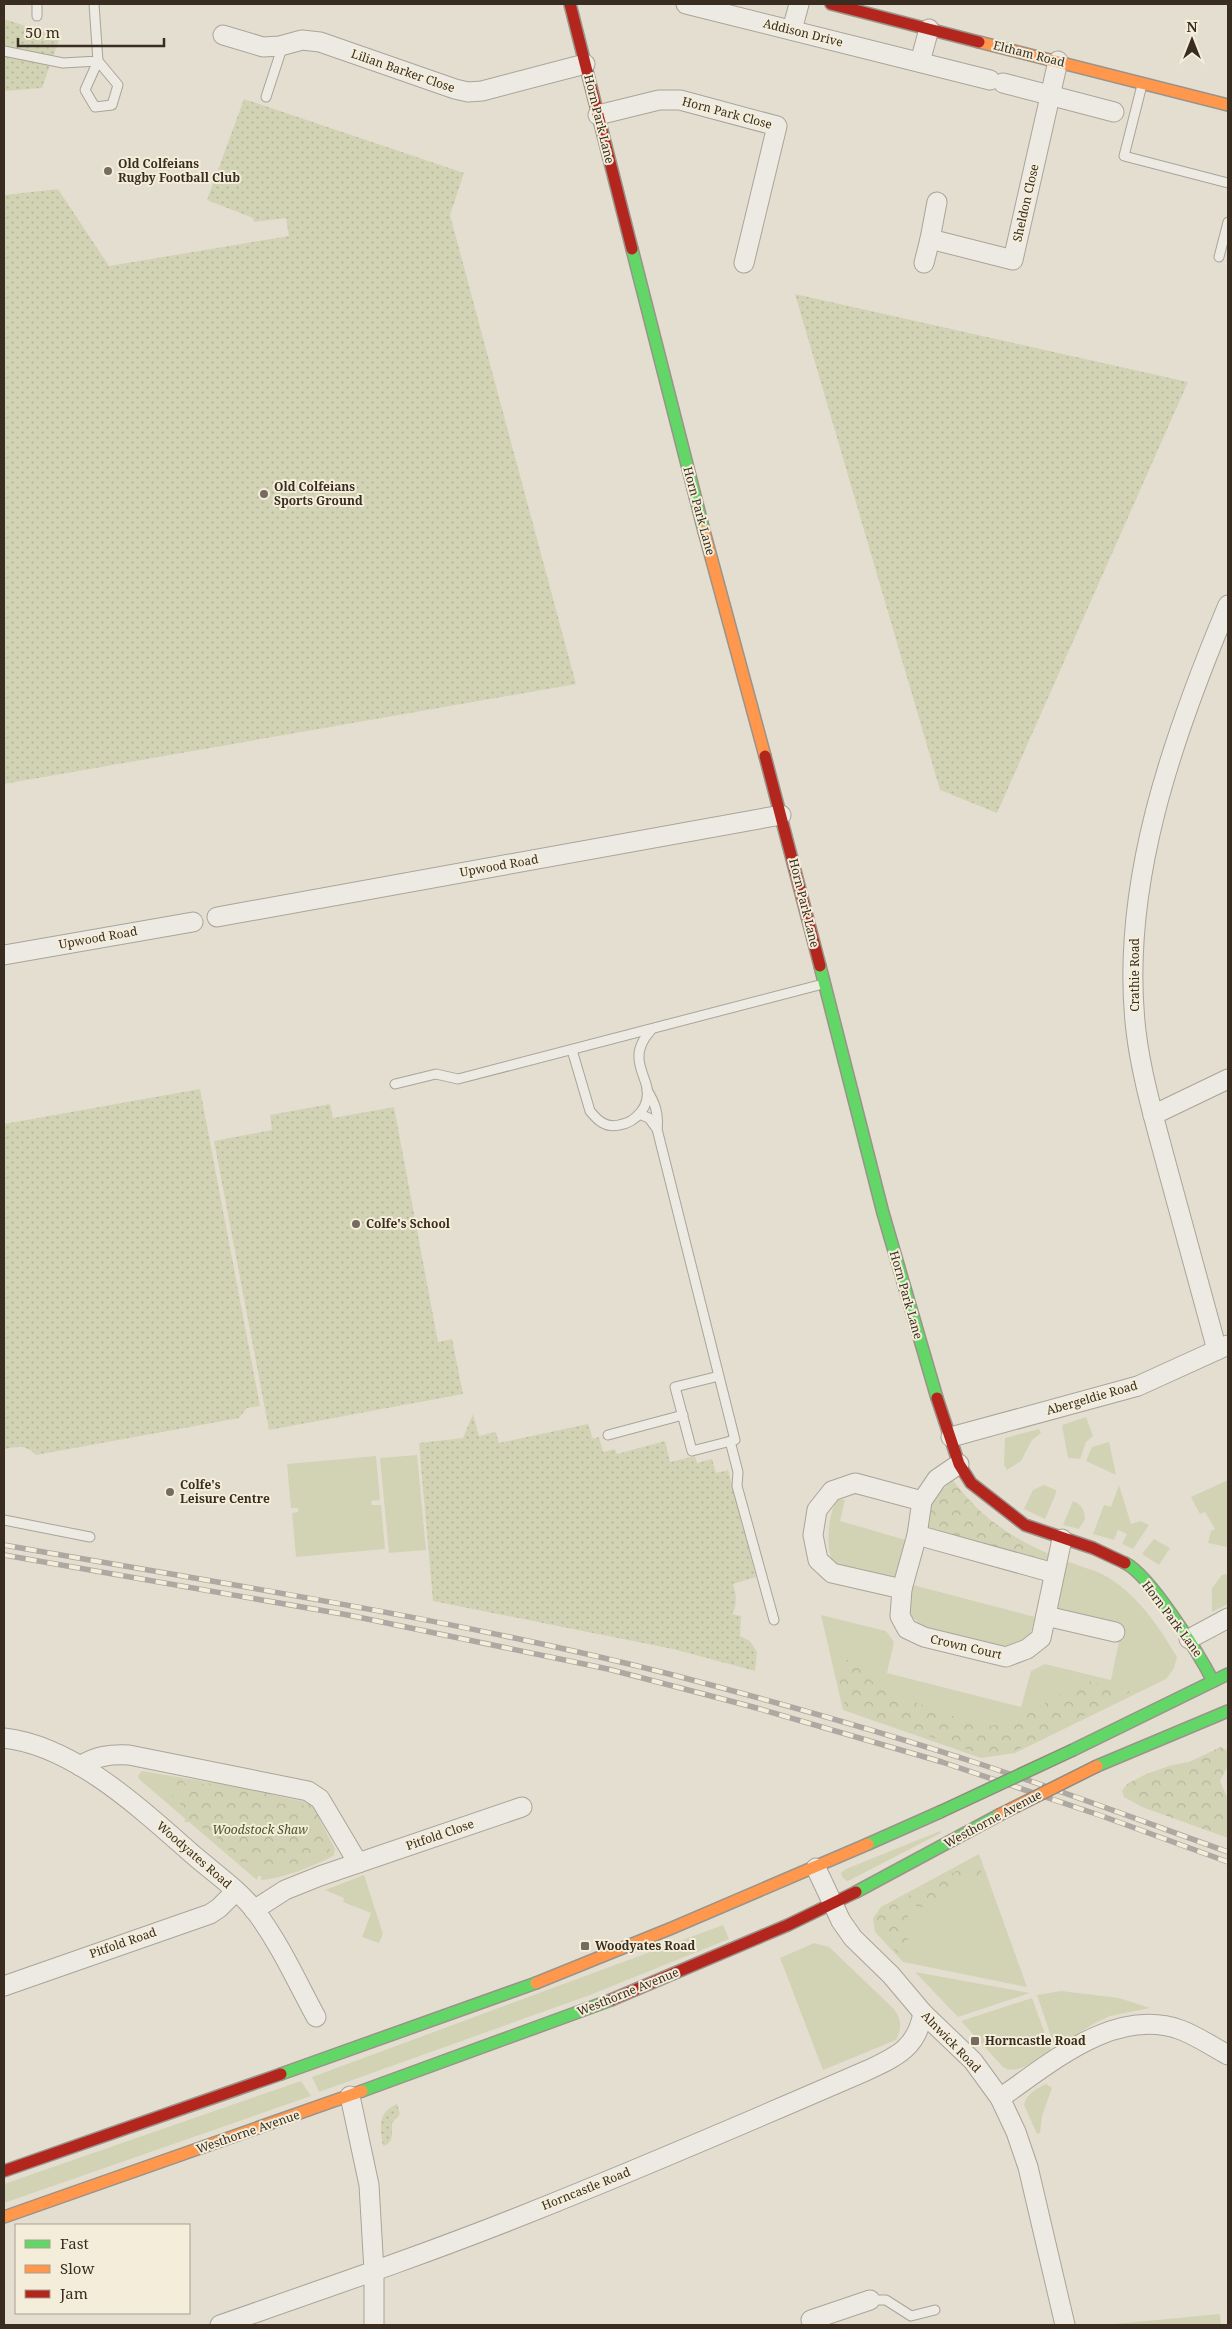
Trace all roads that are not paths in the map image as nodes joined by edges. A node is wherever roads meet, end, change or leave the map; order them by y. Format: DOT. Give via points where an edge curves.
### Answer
graph roads {
  1 [pos="37,4"];
  2 [pos="94,4"];
  3 [pos="570,4"];
  4 [pos="686,4"];
  5 [pos="799,4"];
  6 [pos="831,4"];
  7 [pos="37,16"];
  8 [pos="929,29"];
  9 [pos="792,30"];
  10 [pos="223,34"];
  11 [pos="283,45"];
  12 [pos="4,51"];
  13 [pos="98,61"];
  14 [pos="1058,61"];
  15 [pos="920,62"];
  16 [pos="585,64"];
  17 [pos="1143,82"];
  18 [pos="1050,96"];
  19 [pos="266,97"];
  20 [pos="1228,105"];
  21 [pos="1114,112"];
  22 [pos="598,115"];
  23 [pos="1228,183"];
  24 [pos="937,202"];
  25 [pos="1228,222"];
  26 [pos="930,239"];
  27 [pos="1219,257"];
  28 [pos="744,263"];
  29 [pos="924,263"];
  30 [pos="1228,604"];
  31 [pos="782,815"];
  32 [pos="217,917"];
  33 [pos="193,922"];
  34 [pos="4,955"];
  35 [pos="825,983"];
  36 [pos="651,1030"];
  37 [pos="572,1050"];
  38 [pos="1228,1079"];
  39 [pos="395,1084"];
  40 [pos="647,1090"];
  41 [pos="639,1114"];
  42 [pos="1153,1115"];
  43 [pos="657,1129"];
  44 [pos="1223,1347"];
  45 [pos="718,1376"];
  46 [pos="683,1415"];
  47 [pos="608,1435"];
  48 [pos="951,1438"];
  49 [pos="730,1441"];
  50 [pos="959,1464"];
  51 [pos="922,1501"];
  52 [pos="4,1520"];
  53 [pos="916,1535"];
  54 [pos="90,1537"];
  55 [pos="1062,1539"];
  56 [pos="1054,1573"];
  57 [pos="902,1589"];
  58 [pos="1046,1616"];
  59 [pos="1228,1618"];
  60 [pos="774,1620"];
  61 [pos="1115,1632"];
  62 [pos="1189,1639"];
  63 [pos="1228,1674"];
  64 [pos="1213,1681"];
  65 [pos="1228,1711"];
  66 [pos="4,1738"];
  67 [pos="80,1766"];
  68 [pos="522,1807"];
  69 [pos="358,1863"];
  70 [pos="816,1868"];
  71 [pos="236,1892"];
  72 [pos="832,1904"];
  73 [pos="254,1910"];
  74 [pos="4,1986"];
  75 [pos="923,2013"];
  76 [pos="316,2017"];
  77 [pos="1228,2055"];
  78 [pos="350,2096"];
  79 [pos="1000,2098"];
  80 [pos="4,2172"];
  81 [pos="4,2218"];
  82 [pos="374,2271"];
  83 [pos="870,2300"];
  84 [pos="935,2310"];
  85 [pos="810,2317"];
  86 [pos="220,2325"];
  87 [pos="374,2325"];
  88 [pos="1065,2325"];
  1 -- 7 [label="lane"];
  2 -- 13 [label="lane"];
  3 -- 16 [label="main road, Horn Park Lane"];
  4 -- 9 [label="street, Addison Drive"];
  5 -- 9 [label="street"];
  6 -- 8 [label="main road, Eltham Road"];
  8 -- 14 [label="main road, Eltham Road"];
  8 -- 15 [label="street"];
  9 -- 15 [label="street, Addison Drive"];
  10 -- 11 [label="street, Lilian Barker Close" via="263,46"];
  11 -- 16 [label="street, Lilian Barker Close" via="302,40 320,42 468,92"];
  11 -- 19 [label="lane"];
  12 -- 13 [label="lane" via="63,63"];
  13 -- 13 [label="lane" via="118,85 112,105 95,107 85,90"];
  14 -- 17 [label="main road, Eltham Road"];
  14 -- 18 [label="street, Sheldon Close"];
  15 -- 18 [label="street, Addison Drive"];
  16 -- 22 [label="main road, Horn Park Lane"];
  17 -- 20 [label="main road, Eltham Road"];
  17 -- 23 [label="lane" via="1124,156"];
  18 -- 21 [label="street, Addison Drive"];
  18 -- 26 [label="street, Sheldon Close" via="1013,260"];
  22 -- 28 [label="street, Horn Park Close" via="659,100 674,100 777,126"];
  22 -- 31 [label="main road, Horn Park Lane" via="691,484"];
  24 -- 26 [label="street"];
  25 -- 27 [label="lane"];
  26 -- 29 [label="street"];
  30 -- 42 [label="street, Crathie Road" via="1161,786 1132,950 1136,1032"];
  31 -- 32 [label="street, Upwood Road"];
  31 -- 35 [label="main road, Horn Park Lane"];
  33 -- 34 [label="street, Upwood Road"];
  35 -- 36 [label="lane"];
  35 -- 48 [label="main road, Horn Park Lane" via="883,1213 923,1354"];
  36 -- 37 [label="lane"];
  36 -- 40 [label="lane" via="642,1042 638,1058"];
  37 -- 39 [label="lane" via="458,1079 436,1074"];
  37 -- 41 [label="lane" via="595,1118 616,1126"];
  38 -- 42 [label="street"];
  40 -- 41 [label="lane" via="645,1107"];
  40 -- 43 [label="lane" via="658,1116"];
  41 -- 43 [label="lane" via="649,1118"];
  42 -- 44 [label="street, Crathie Road"];
  43 -- 45 [label="lane"];
  44 -- 48 [label="street, Abergeldie Road" via="1138,1386"];
  45 -- 46 [label="lane" via="675,1387"];
  45 -- 49 [label="lane" via="735,1440"];
  46 -- 47 [label="lane"];
  46 -- 49 [label="lane" via="692,1451"];
  48 -- 50 [label="main road, Horn Park Lane"];
  49 -- 60 [label="lane" via="738,1472 736,1486"];
  50 -- 51 [label="street, Crown Court" via="937,1479"];
  50 -- 55 [label="main road, Horn Park Lane" via="971,1484 1025,1525"];
  51 -- 53 [label="street, Crown Court"];
  51 -- 57 [label="street" via="855,1484 832,1491 817,1510 814,1535 818,1560 832,1573"];
  52 -- 54 [label="lane"];
  53 -- 56 [label="street"];
  53 -- 57 [label="street, Crown Court"];
  55 -- 56 [label="street, Crown Court"];
  55 -- 62 [label="main road, Horn Park Lane" via="1092,1548 1128,1565 1152,1588"];
  56 -- 58 [label="street, Crown Court"];
  57 -- 58 [label="street, Crown Court" via="900,1616 908,1629 924,1637 1006,1657 1027,1649 1041,1638"];
  58 -- 61 [label="street"];
  59 -- 62 [label="street"];
  62 -- 64 [label="main road, Horn Park Lane"];
  63 -- 64 [label="main road"];
  64 -- 70 [label="main road, bridge" via="1073,1750"];
  65 -- 72 [label="main road, Westhorne Avenue, bridge" via="1097,1766"];
  66 -- 67 [label="street, Woodyates Road" via="19,1740"];
  67 -- 69 [label="street" via="110,1754 129,1755 308,1791 320,1799"];
  67 -- 71 [label="street, Woodyates Road" via="136,1804"];
  68 -- 69 [label="street, Pitfold Close"];
  69 -- 73 [label="street" via="285,1890"];
  70 -- 72 [label="street, Alnwick Road"];
  70 -- 80 [label="main road" via="510,1993"];
  71 -- 73 [label="street, Woodyates Road"];
  71 -- 74 [label="street, Pitfold Road" via="219,1908 201,1918"];
  72 -- 75 [label="street, Alnwick Road" via="853,1938 891,1975"];
  72 -- 78 [label="main road, Westhorne Avenue" via="743,1946 606,2002"];
  73 -- 76 [label="street, Woodyates Road" via="274,1938"];
  75 -- 79 [label="street, Alnwick Road" via="973,2061"];
  75 -- 82 [label="street, Horncastle Road" via="920,2030 911,2044 868,2070 524,2215"];
  77 -- 79 [label="street" via="1182,2030 1147,2024 1126,2026 1102,2034 1057,2059"];
  78 -- 81 [label="main road, Westhorne Avenue"];
  78 -- 82 [label="street" via="369,2185"];
  79 -- 88 [label="street, Alnwick Road" via="1028,2167"];
  82 -- 86 [label="street, Horncastle Road"];
  82 -- 87 [label="street"];
  83 -- 84 [label="lane" via="886,2300 911,2316"];
  83 -- 85 [label="street"];
}
